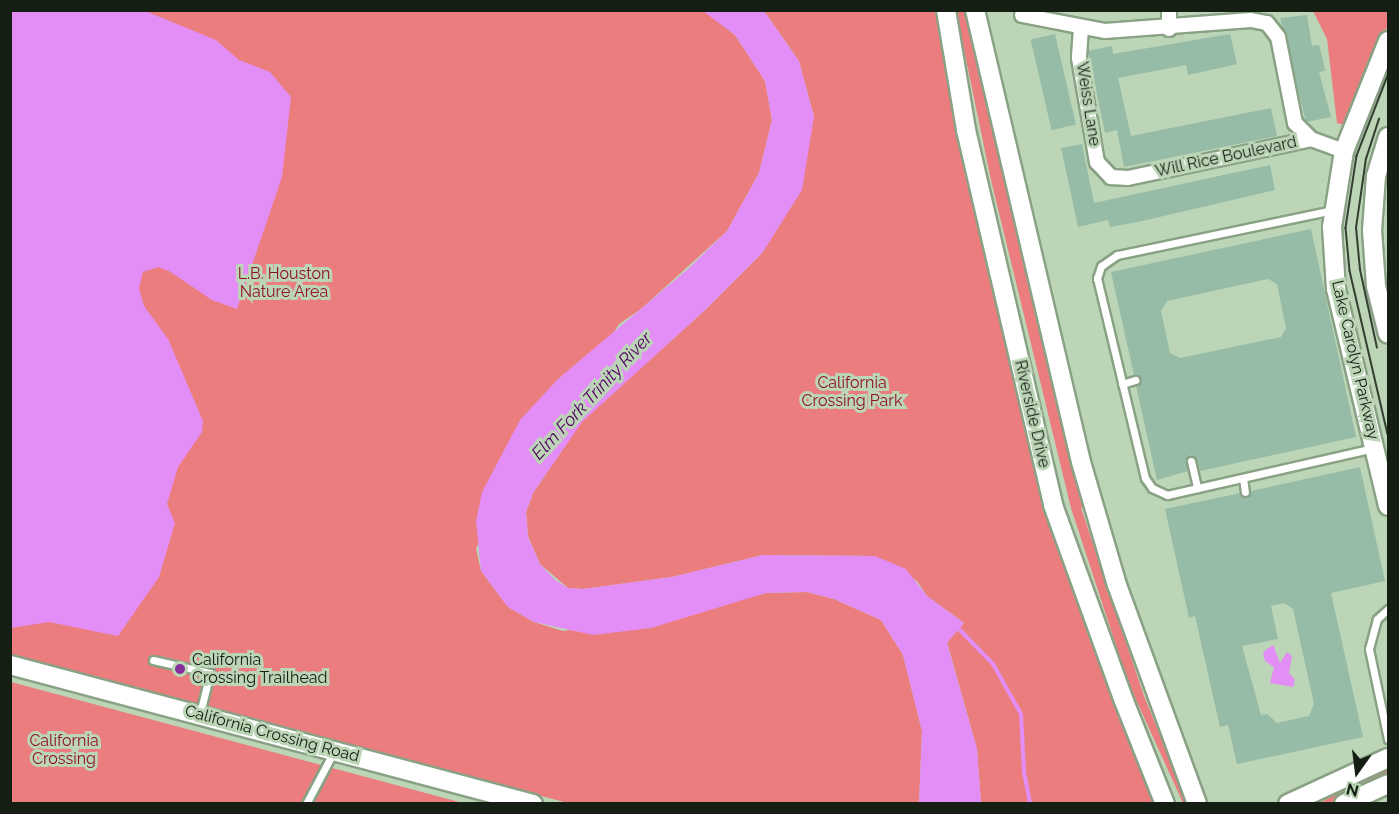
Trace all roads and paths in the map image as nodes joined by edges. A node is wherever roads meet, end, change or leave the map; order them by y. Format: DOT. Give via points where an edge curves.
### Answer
graph roads {
  1 [pos="946,10"];
  2 [pos="975,10"];
  3 [pos="1169,10"];
  4 [pos="1022,15"];
  5 [pos="1082,28"];
  6 [pos="1170,28"];
  7 [pos="1389,41"];
  8 [pos="1389,136"];
  9 [pos="1311,139"];
  10 [pos="1344,151"];
  11 [pos="1107,175"];
  12 [pos="1334,210"];
  13 [pos="1384,299"];
  14 [pos="1389,334"];
  15 [pos="1135,380"];
  16 [pos="1122,384"];
  17 [pos="1374,448"];
  18 [pos="1191,461"];
  19 [pos="1243,478"];
  20 [pos="1197,488"];
  21 [pos="1245,492"];
  22 [pos="1389,507"];
  23 [pos="1389,609"];
  24 [pos="153,660"];
  25 [pos="10,665"];
  26 [pos="200,716"];
  27 [pos="1389,739"];
  28 [pos="334,750"];
  29 [pos="1389,758"];
  30 [pos="1389,784"];
  31 [pos="306,804"];
  32 [pos="533,804"];
  33 [pos="1165,804"];
  34 [pos="1197,804"];
  35 [pos="1288,804"];
  36 [pos="1344,804"];
  1 -- 33 [label="main road, Riverside Drive" via="966,130 1053,505"];
  2 -- 34 [label="main road" via="1081,462 1117,585"];
  3 -- 6 [label="street"];
  4 -- 5 [label="street"];
  5 -- 6 [label="street"];
  5 -- 11 [label="street, Weiss Lane" via="1079,58 1097,162"];
  6 -- 9 [label="street" via="1251,20 1273,27 1295,123"];
  7 -- 10 [label="main road, Lake Carolyn Parkway"];
  8 -- 13 [label="main road" via="1376,176 1372,230"];
  9 -- 10 [label="street, Will Rice Boulevard"];
  9 -- 11 [label="street, Will Rice Boulevard" via="1128,178"];
  10 -- 12 [label="main road, Lake Carolyn Parkway"];
  12 -- 16 [label="lane" via="1117,255 1101,267 1097,278"];
  12 -- 17 [label="main road, Lake Carolyn Parkway" via="1336,289"];
  13 -- 14 [label="main road"];
  15 -- 16 [label="lane"];
  16 -- 20 [label="lane" via="1145,478 1152,488 1167,495"];
  17 -- 19 [label="lane"];
  17 -- 22 [label="main road, Lake Carolyn Parkway"];
  18 -- 20 [label="lane"];
  19 -- 20 [label="lane"];
  19 -- 21 [label="lane"];
  23 -- 27 [label="lane" via="1377,619 1369,649"];
  24 -- 26 [label="lane" via="210,674"];
  25 -- 26 [label="main road, California Crossing Road"];
  26 -- 28 [label="main road, California Crossing Road"];
  28 -- 31 [label="lane"];
  28 -- 32 [label="main road, California Crossing Road"];
  29 -- 35 [label="main road"];
  30 -- 36 [label="main road"];
}
